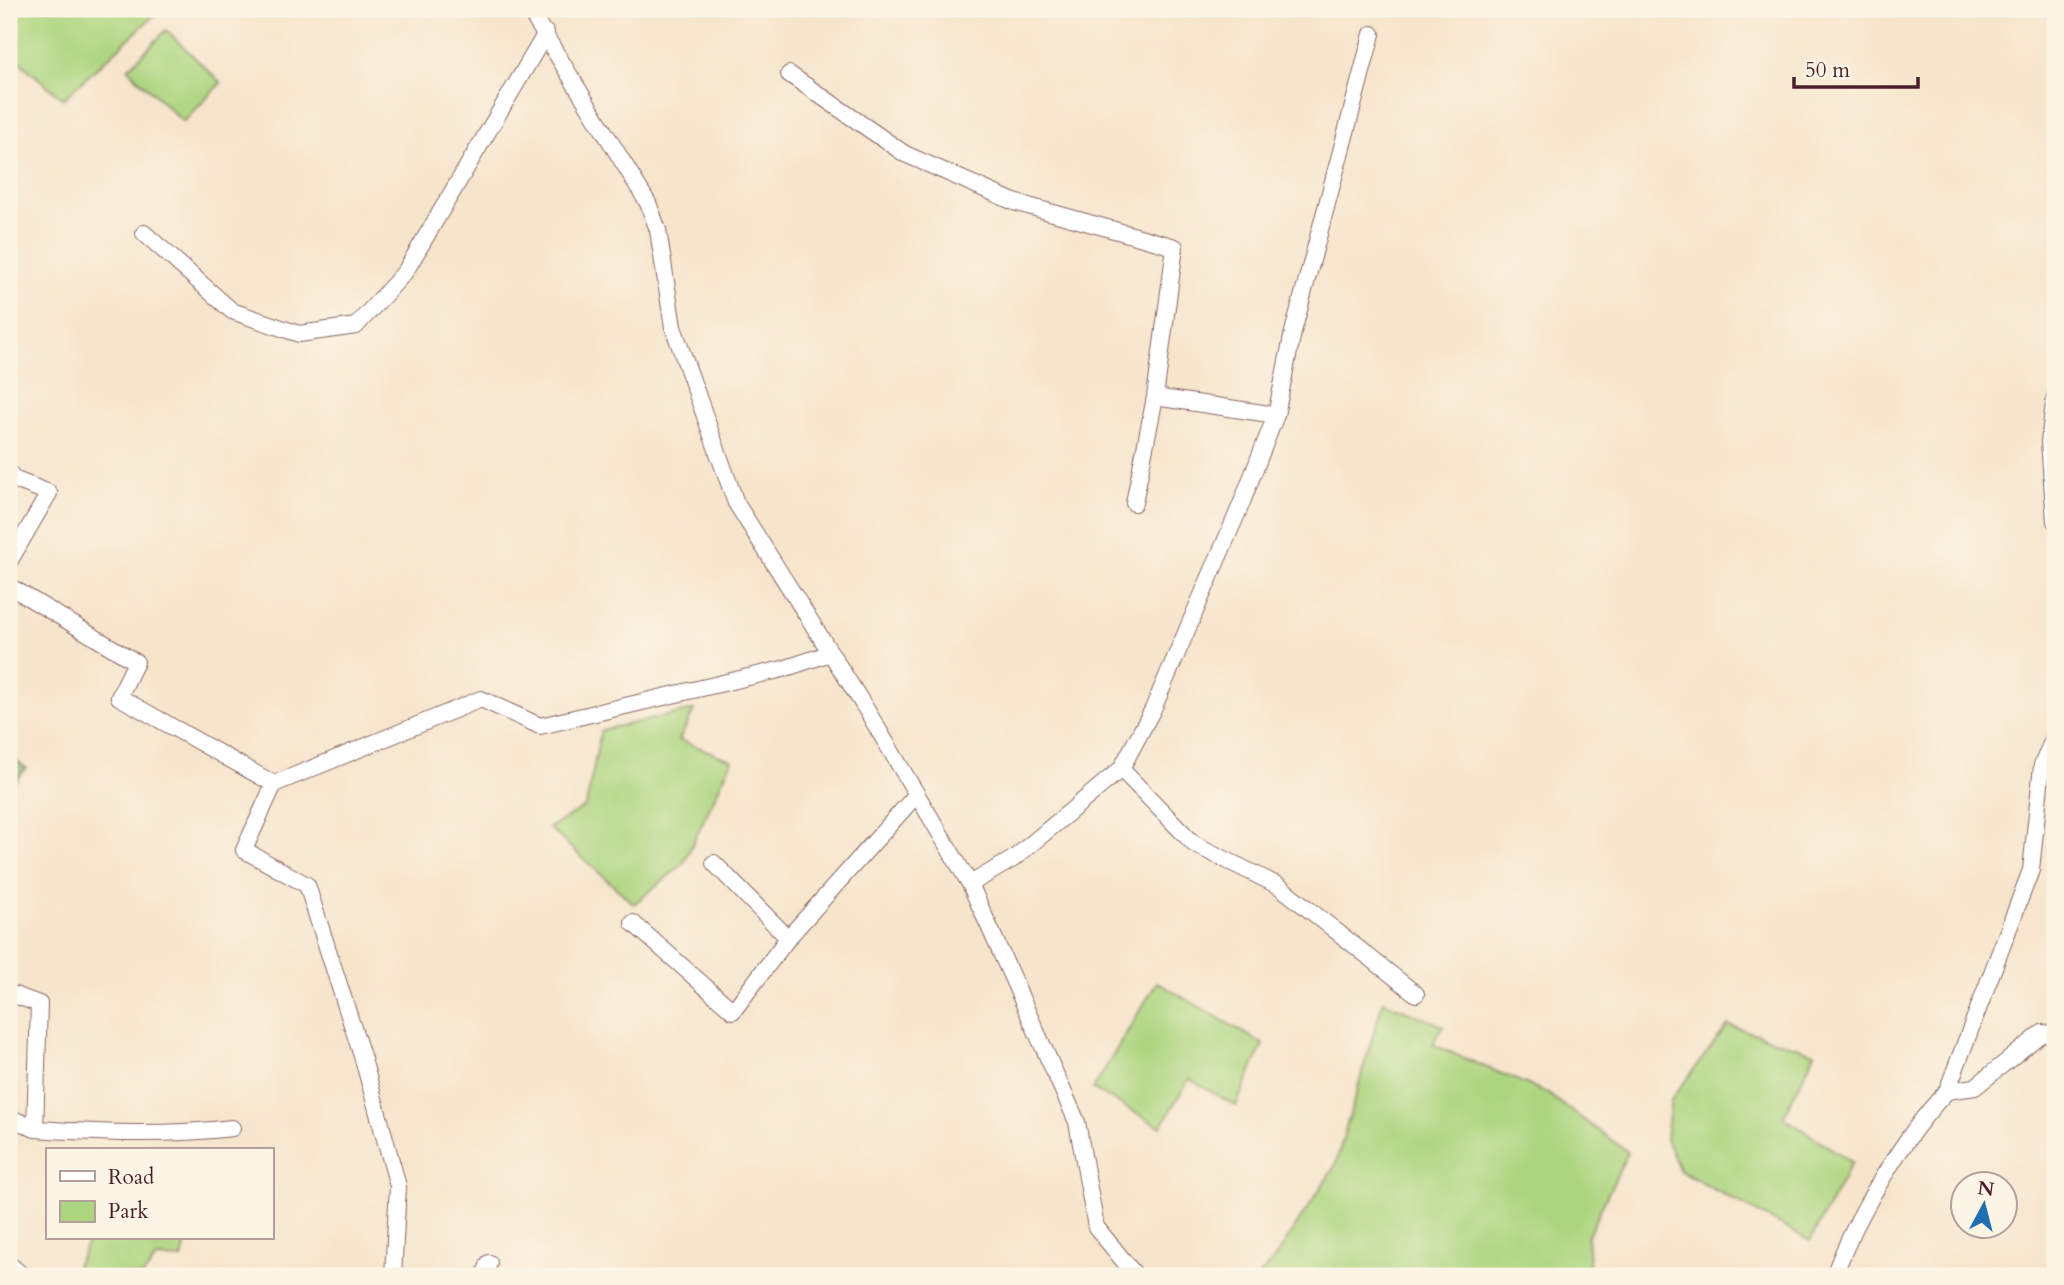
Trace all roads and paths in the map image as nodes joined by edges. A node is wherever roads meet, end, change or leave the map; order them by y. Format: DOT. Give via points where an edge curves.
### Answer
graph roads {
  1 [pos="529,9"];
  2 [pos="546,33"];
  3 [pos="1372,34"];
  4 [pos="789,74"];
  5 [pos="144,233"];
  6 [pos="2055,396"];
  7 [pos="1155,397"];
  8 [pos="1276,415"];
  9 [pos="9,472"];
  10 [pos="1134,503"];
  11 [pos="2055,521"];
  12 [pos="9,562"];
  13 [pos="9,586"];
  14 [pos="831,653"];
  15 [pos="2055,735"];
  16 [pos="1121,769"];
  17 [pos="274,784"];
  18 [pos="917,794"];
  19 [pos="714,863"];
  20 [pos="970,884"];
  21 [pos="634,923"];
  22 [pos="788,938"];
  23 [pos="9,993"];
  24 [pos="1416,994"];
  25 [pos="2055,1035"];
  26 [pos="1947,1091"];
  27 [pos="9,1117"];
  28 [pos="232,1128"];
  29 [pos="35,1129"];
  30 [pos="9,1264"];
  31 [pos="23,1276"];
  32 [pos="393,1276"];
  33 [pos="1136,1276"];
  34 [pos="1834,1276"];
  1 -- 2 [label="street"];
  2 -- 5 [label="street" via="405,272 356,326 299,334 232,311"];
  2 -- 14 [label="street" via="648,203 658,230 673,327 736,503"];
  3 -- 8 [label="street" via="1293,332"];
  4 -- 7 [label="street" via="905,154 1014,202 1175,247"];
  6 -- 11 [label="street" via="2049,442"];
  7 -- 8 [label="street"];
  7 -- 10 [label="street"];
  8 -- 16 [label="street" via="1153,709"];
  9 -- 12 [label="street" via="13,479 49,494"];
  13 -- 17 [label="street" via="136,662 119,697"];
  14 -- 17 [label="street" via="783,669 540,726 481,699"];
  14 -- 18 [label="street"];
  15 -- 26 [label="street" via="2042,765 2031,870"];
  16 -- 20 [label="street" via="1013,859"];
  16 -- 24 [label="street" via="1194,844 1279,887"];
  17 -- 32 [label="street" via="244,850 307,885 398,1186"];
  18 -- 20 [label="street"];
  18 -- 22 [label="street"];
  19 -- 22 [label="street"];
  20 -- 33 [label="street" via="1077,1122 1096,1227"];
  21 -- 22 [label="street" via="733,1010"];
  23 -- 29 [label="street" via="39,1004"];
  25 -- 26 [label="street" via="2042,1033 1975,1087"];
  26 -- 34 [label="street" via="1923,1116 1847,1240"];
  27 -- 29 [label="street"];
  28 -- 29 [label="street" via="147,1134"];
  30 -- 31 [label="street"];
}
